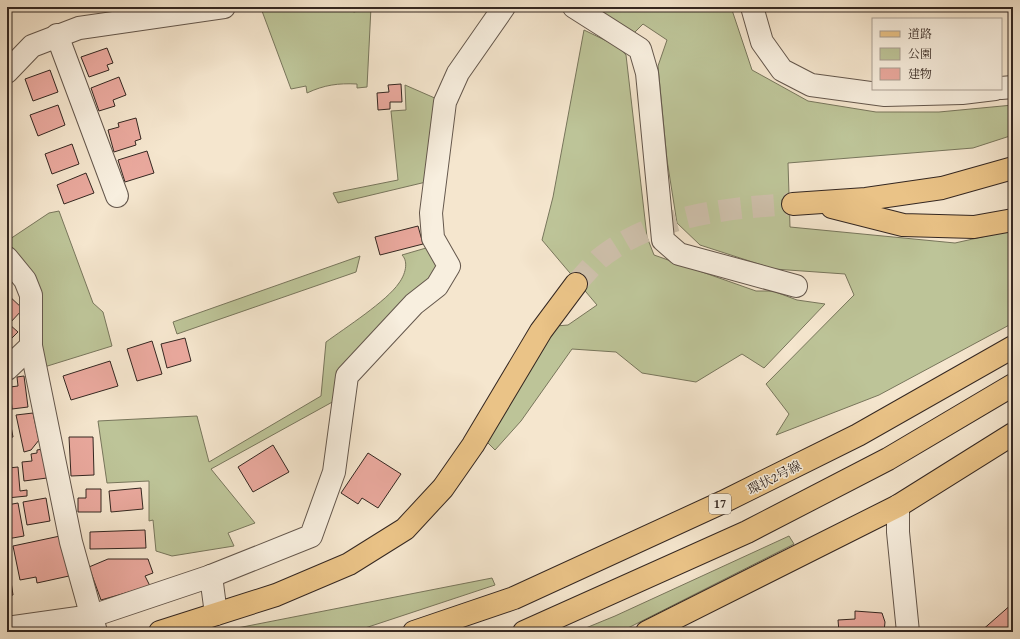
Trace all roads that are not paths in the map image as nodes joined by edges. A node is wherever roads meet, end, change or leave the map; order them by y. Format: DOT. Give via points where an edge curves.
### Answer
graph roads {
  1 [pos="224,7"];
  2 [pos="504,7"];
  3 [pos="574,7"];
  4 [pos="752,7"];
  5 [pos="57,36"];
  6 [pos="7,72"];
  7 [pos="1013,87"];
  8 [pos="1002,88"];
  9 [pos="987,90"];
  10 [pos="1013,168"];
  11 [pos="117,196"];
  12 [pos="1013,220"];
  13 [pos="7,258"];
  14 [pos="576,284"];
  15 [pos="796,286"];
  16 [pos="31,346"];
  17 [pos="1013,347"];
  18 [pos="7,369"];
  19 [pos="1013,385"];
  20 [pos="1013,434"];
  21 [pos="898,506"];
  22 [pos="211,576"];
  23 [pos="216,614"];
  24 [pos="94,624"];
  25 [pos="7,628"];
  26 [pos="160,632"];
  27 [pos="414,632"];
  28 [pos="524,632"];
  29 [pos="647,632"];
  30 [pos="908,632"];
  1 -- 5 [label="street" via="79,28"];
  2 -- 22 [label="street" via="458,73 445,102 430,213 433,238 449,266 437,286 414,304 347,376 334,472 311,536"];
  3 -- 15 [label="street" via="640,49 647,73 662,240 679,254"];
  4 -- 9 [label="street" via="762,42 782,70 811,85 886,95"];
  5 -- 6 [label="street" via="32,46"];
  5 -- 11 [label="street"];
  7 -- 8 [label="street"];
  10 -- 12 [label="main road" via="942,188 866,199 803,203 903,225 974,227"];
  13 -- 16 [label="street" via="26,280 30,295"];
  14 -- 23 [label="main road" via="541,332 473,445 443,488 404,529 349,564 276,595"];
  16 -- 18 [label="street"];
  16 -- 24 [label="street" via="71,542"];
  17 -- 27 [label="main road, 環状2号線 / 17" via="858,435 722,502 514,598"];
  19 -- 28 [label="main road" via="888,459 747,532"];
  20 -- 21 [label="main road"];
  21 -- 29 [label="main road"];
  21 -- 30 [label="street" via="898,532"];
  22 -- 23 [label="street"];
  22 -- 24 [label="street"];
  23 -- 26 [label="main road"];
  24 -- 25 [label="street"];
}
